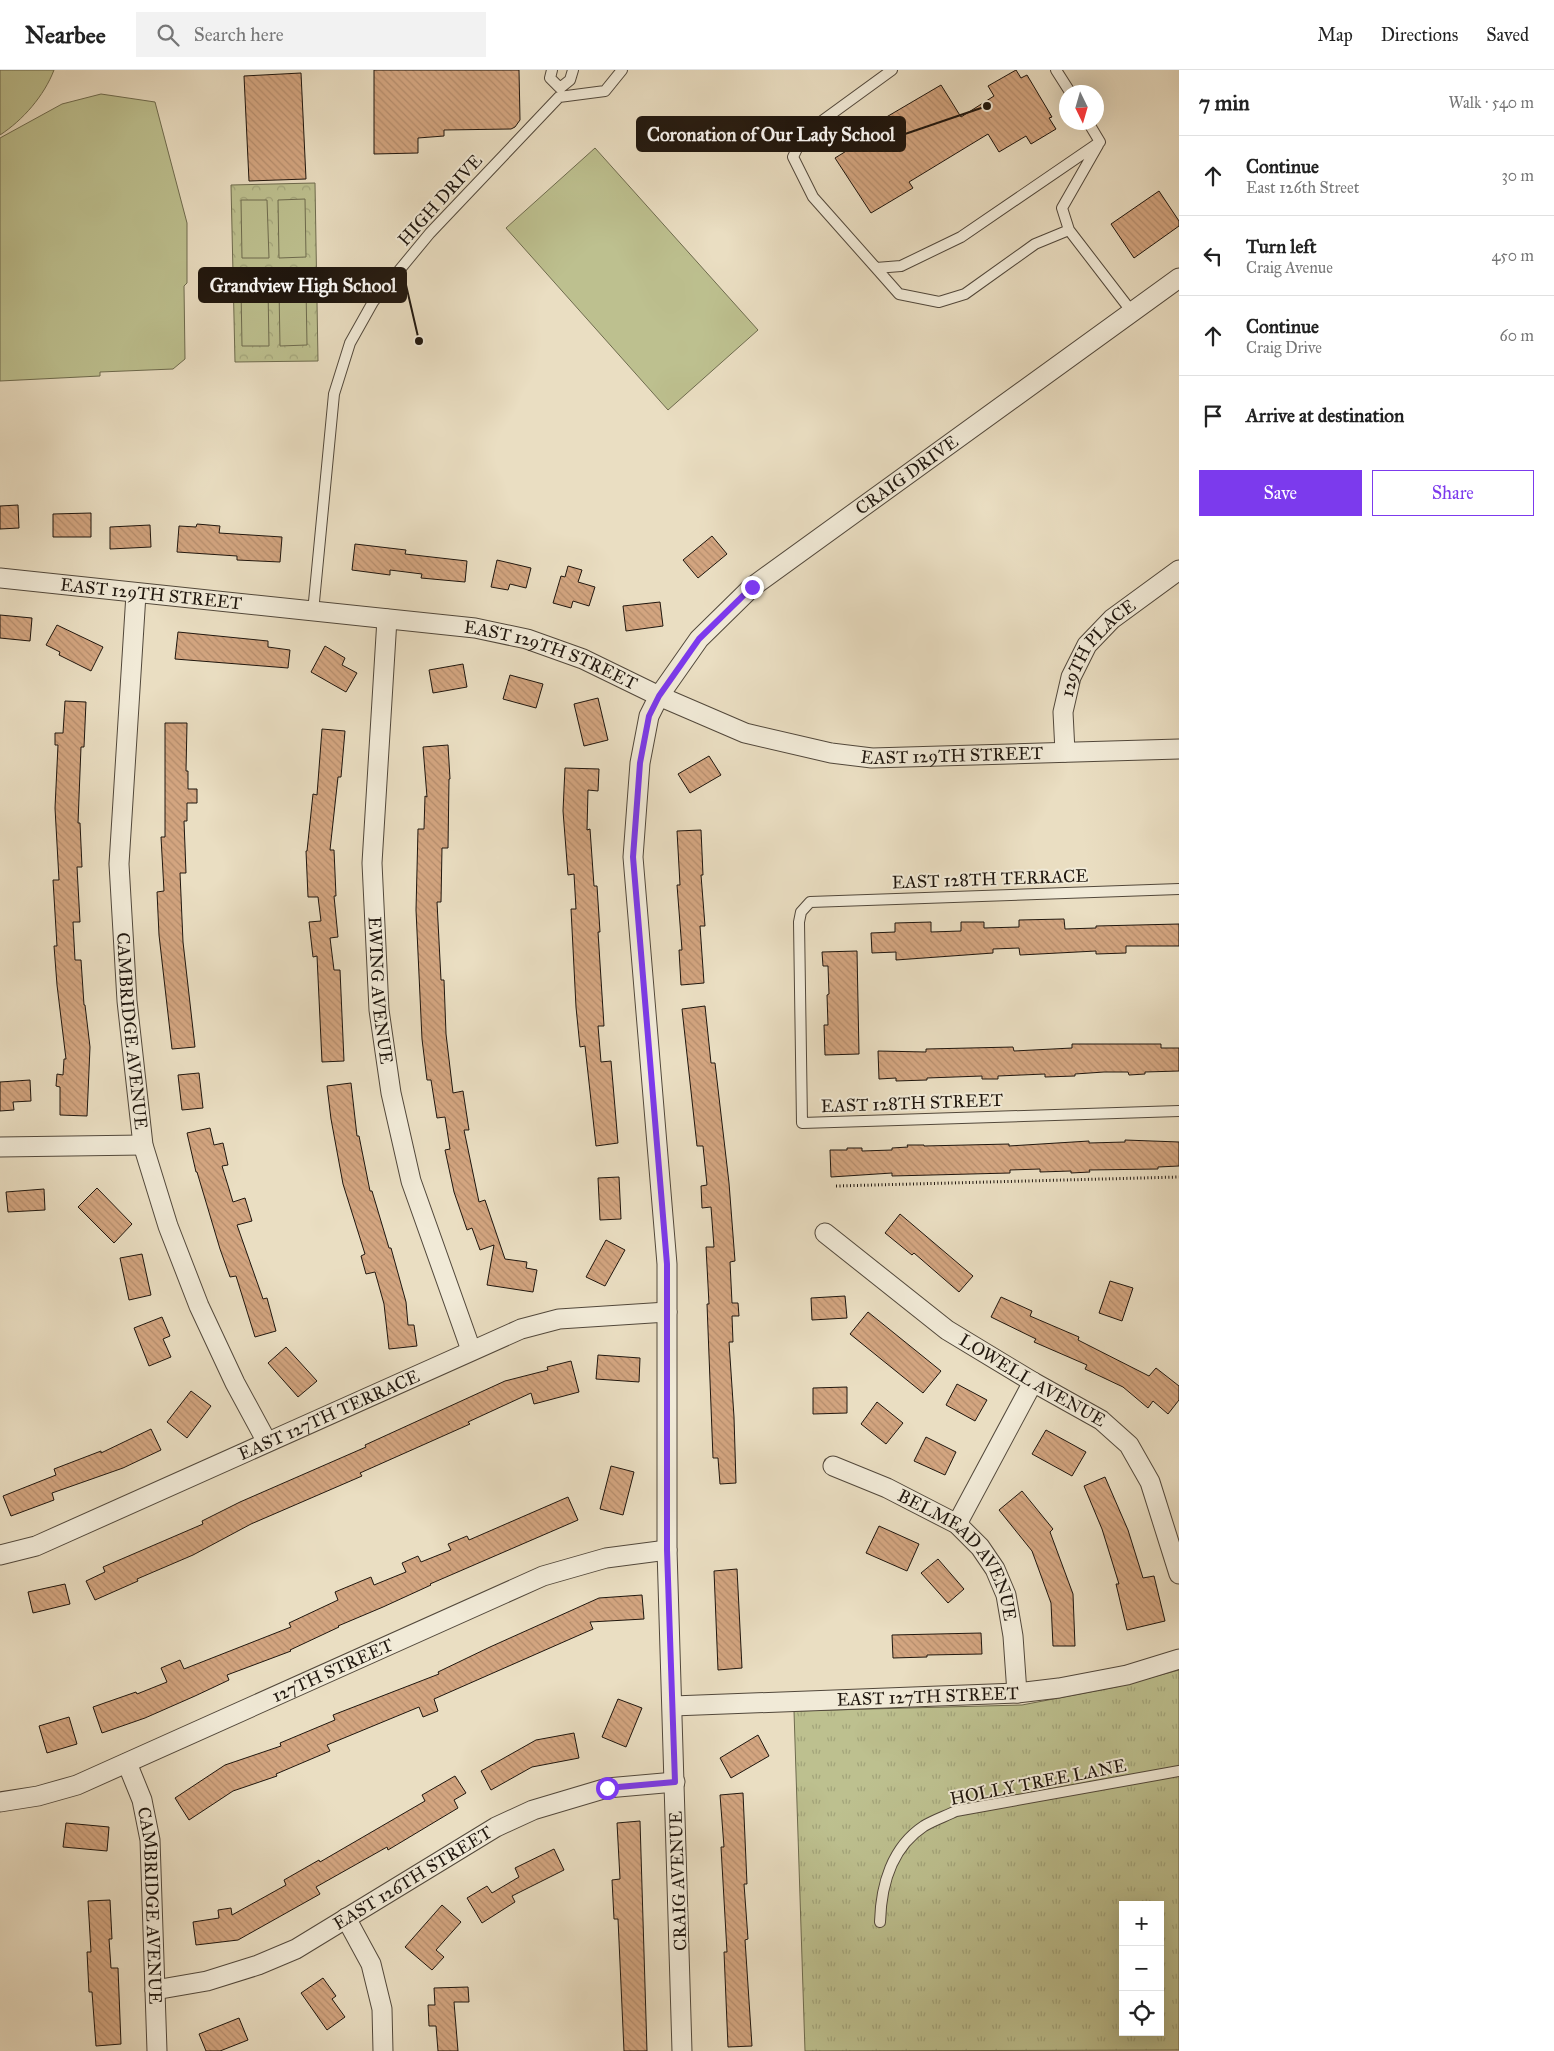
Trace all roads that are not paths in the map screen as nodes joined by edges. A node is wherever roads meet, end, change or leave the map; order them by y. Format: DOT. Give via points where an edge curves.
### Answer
graph roads {
  1 [pos="552,70"];
  2 [pos="573,70"];
  3 [pos="622,70"];
  4 [pos="892,70"];
  5 [pos="1056,70"];
  6 [pos="1066,85"];
  7 [pos="559,93"];
  8 [pos="1093,130"];
  9 [pos="1100,142"];
  10 [pos="1069,230"];
  11 [pos="876,268"];
  12 [pos="1179,278"];
  13 [pos="1132,312"];
  14 [pos="1179,570"];
  15 [pos="0,578"];
  16 [pos="136,594"];
  17 [pos="313,612"];
  18 [pos="386,619"];
  19 [pos="659,696"];
  20 [pos="1179,749"];
  21 [pos="1065,752"];
  22 [pos="1179,889"];
  23 [pos="804,908"];
  24 [pos="1179,1112"];
  25 [pos="143,1145"];
  26 [pos="0,1147"];
  27 [pos="825,1233"];
  28 [pos="667,1312"];
  29 [pos="471,1350"];
  30 [pos="1033,1382"];
  31 [pos="267,1442"];
  32 [pos="833,1466"];
  33 [pos="957,1524"];
  34 [pos="667,1550"];
  35 [pos="0,1555"];
  36 [pos="1179,1574"];
  37 [pos="1179,1659"];
  38 [pos="1017,1693"];
  39 [pos="673,1706"];
  40 [pos="127,1763"];
  41 [pos="1179,1771"];
  42 [pos="675,1782"];
  43 [pos="0,1802"];
  44 [pos="346,1918"];
  45 [pos="880,1922"];
  46 [pos="155,1990"];
  47 [pos="157,2051"];
  48 [pos="383,2051"];
  49 [pos="682,2051"];
  1 -- 7 [label="lane" via="550,78"];
  2 -- 7 [label="lane, HIGH DRIVE" via="570,80"];
  3 -- 7 [label="lane" via="605,91"];
  4 -- 11 [label="lane" via="804,134 793,157 813,197"];
  5 -- 6 [label="lane"];
  7 -- 17 [label="lane, HIGH DRIVE" via="430,233 373,302 350,342 334,394"];
  8 -- 9 [label="lane"];
  9 -- 10 [label="lane" via="1062,208"];
  9 -- 11 [label="lane" via="961,237 901,266"];
  10 -- 11 [label="lane" via="1035,244 965,294 939,302 899,294"];
  10 -- 13 [label="lane"];
  12 -- 13 [label="street, CRAIG DRIVE"];
  13 -- 19 [label="street, CRAIG DRIVE" via="752,587 699,639"];
  14 -- 21 [label="street, 129TH PLACE" via="1112,619 1087,645 1071,677 1063,712"];
  15 -- 16 [label="street, EAST 129TH STREET"];
  16 -- 17 [label="street, EAST 129TH STREET"];
  16 -- 25 [label="street, CAMBRIDGE AVENUE" via="118,864 127,1002"];
  17 -- 18 [label="street, EAST 129TH STREET"];
  18 -- 19 [label="street, EAST 129TH STREET" via="475,628 527,639 584,659"];
  18 -- 29 [label="street, EWING AVENUE" via="372,863 379,1010 391,1093 411,1181"];
  19 -- 21 [label="street, EAST 129TH STREET" via="745,733 831,754 872,758"];
  19 -- 28 [label="street, CRAIG AVENUE" via="649,716 640,763 633,857 667,1264"];
  20 -- 21 [label="street, EAST 129TH STREET"];
  22 -- 23 [label="lane, EAST 128TH TERRACE" via="810,902"];
  23 -- 24 [label="lane, EAST 128TH STREET" via="799,922 802,1123"];
  25 -- 26 [label="street"];
  25 -- 31 [label="street, CAMBRIDGE AVENUE" via="168,1226 199,1306"];
  27 -- 30 [label="street, LOWELL AVENUE" via="947,1330"];
  28 -- 29 [label="street, EAST 127TH TERRACE" via="559,1319 521,1329"];
  28 -- 34 [label="street, CRAIG AVENUE"];
  29 -- 31 [label="street, EAST 127TH TERRACE"];
  30 -- 33 [label="street"];
  30 -- 36 [label="street, LOWELL AVENUE" via="1101,1420 1129,1445 1150,1482"];
  31 -- 35 [label="street, EAST 127TH TERRACE" via="36,1546"];
  32 -- 33 [label="street, BELMEAD AVENUE" via="887,1488"];
  33 -- 38 [label="street, BELMEAD AVENUE" via="980,1547 995,1569 1006,1595"];
  34 -- 39 [label="street, CRAIG AVENUE"];
  34 -- 40 [label="street, 127TH STREET" via="606,1558 543,1576"];
  37 -- 38 [label="street, EAST 127TH STREET" via="1127,1675"];
  38 -- 39 [label="street, EAST 127TH STREET"];
  39 -- 42 [label="street, CRAIG AVENUE"];
  40 -- 43 [label="street, 127TH STREET" via="77,1785"];
  40 -- 46 [label="street, CAMBRIDGE AVENUE" via="142,1800 150,1840"];
  41 -- 45 [label="lane, HOLLY TREE LANE" via="956,1811 924,1827 903,1846 888,1872 880,1899"];
  42 -- 44 [label="street, EAST 126TH STREET" via="607,1788 533,1810 496,1827"];
  42 -- 49 [label="street, CRAIG AVENUE"];
  44 -- 46 [label="street, EAST 126TH STREET" via="296,1949 258,1965 207,1981"];
  44 -- 48 [label="street" via="370,1964 382,2008"];
  46 -- 47 [label="street, CAMBRIDGE AVENUE"];
}
